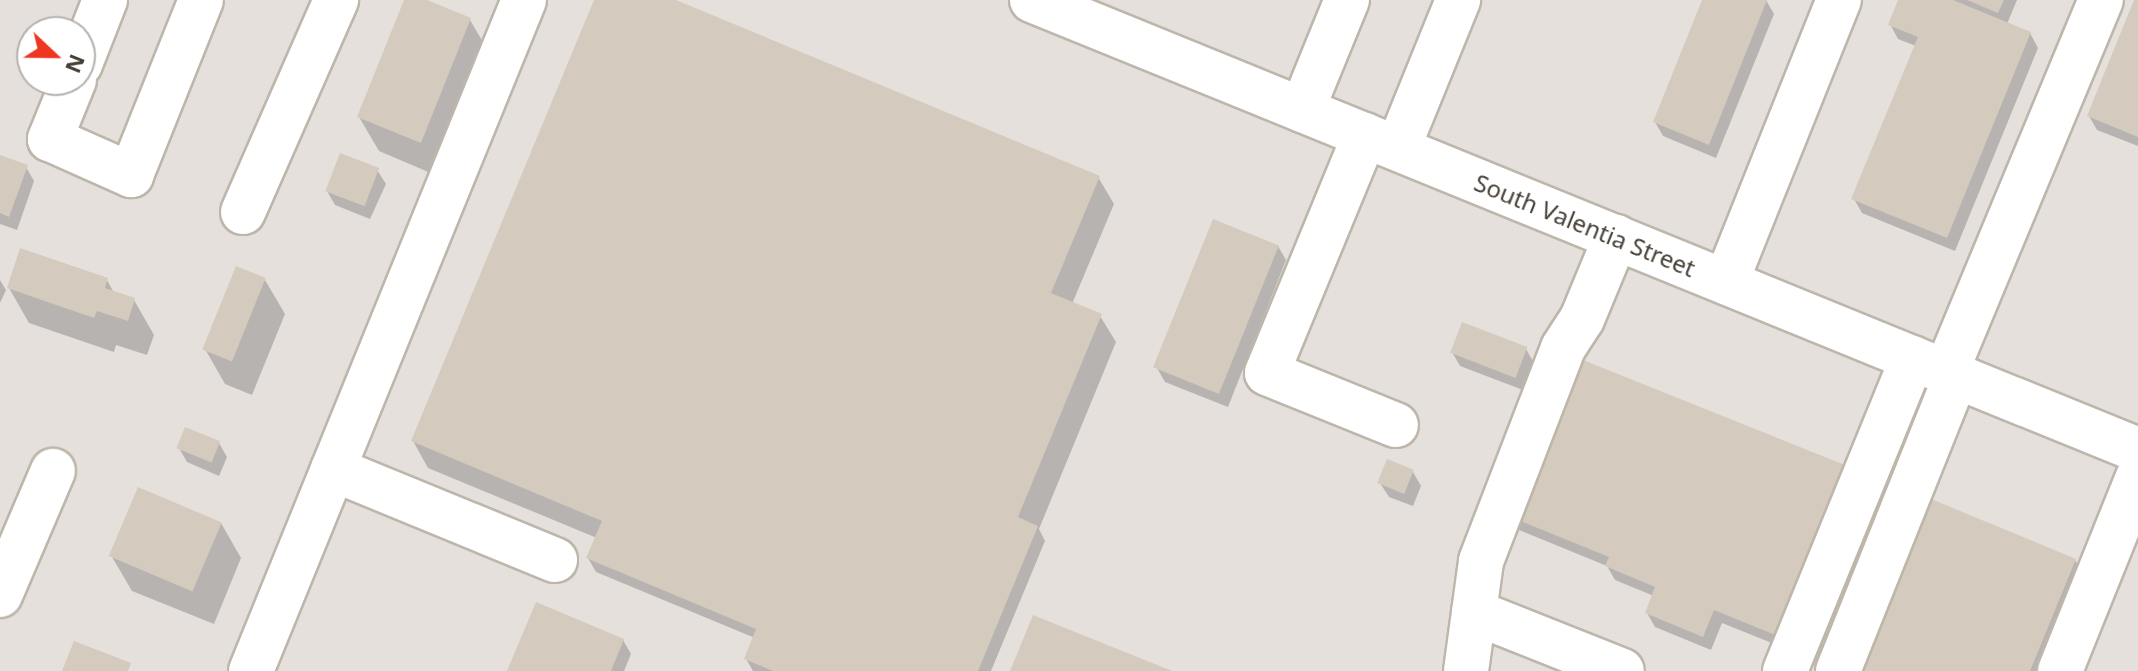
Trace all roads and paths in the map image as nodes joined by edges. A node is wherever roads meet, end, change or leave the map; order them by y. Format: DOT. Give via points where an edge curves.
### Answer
graph roads {
  1 [pos="105,0"];
  2 [pos="201,0"];
  3 [pos="336,0"];
  4 [pos="524,0"];
  5 [pos="1032,0"];
  6 [pos="1347,0"];
  7 [pos="1458,0"];
  8 [pos="1839,0"];
  9 [pos="2101,0"];
  10 [pos="96,23"];
  11 [pos="67,96"];
  12 [pos="1302,110"];
  13 [pos="1381,142"];
  14 [pos="243,212"];
  15 [pos="1616,237"];
  16 [pos="1726,282"];
  17 [pos="1938,369"];
  18 [pos="1396,425"];
  19 [pos="2138,450"];
  20 [pos="333,469"];
  21 [pos="53,471"];
  22 [pos="2138,477"];
  23 [pos="555,560"];
  24 [pos="0,595"];
  25 [pos="1474,612"];
  26 [pos="251,671"];
  27 [pos="1466,671"];
  28 [pos="1622,671"];
  29 [pos="1785,671"];
  30 [pos="1838,671"];
  31 [pos="2060,671"];
  1 -- 10 [label="street"];
  2 -- 11 [label="street" via="131,175 50,139"];
  3 -- 14 [label="street"];
  4 -- 20 [label="street"];
  5 -- 12 [label="street, South Valentia Street"];
  6 -- 12 [label="street"];
  7 -- 13 [label="street"];
  8 -- 16 [label="street"];
  9 -- 17 [label="street"];
  12 -- 13 [label="street, South Valentia Street"];
  13 -- 15 [label="street, South Valentia Street"];
  13 -- 18 [label="street" via="1267,373"];
  15 -- 16 [label="street, South Valentia Street"];
  15 -- 25 [label="street" via="1582,319 1563,348 1481,561"];
  16 -- 17 [label="street, South Valentia Street"];
  17 -- 19 [label="street, South Valentia Street"];
  17 -- 29 [label="street"];
  17 -- 30 [label="street"];
  20 -- 23 [label="street"];
  20 -- 26 [label="street"];
  21 -- 24 [label="street"];
  22 -- 31 [label="street"];
  25 -- 27 [label="street"];
  25 -- 28 [label="street"];
}
